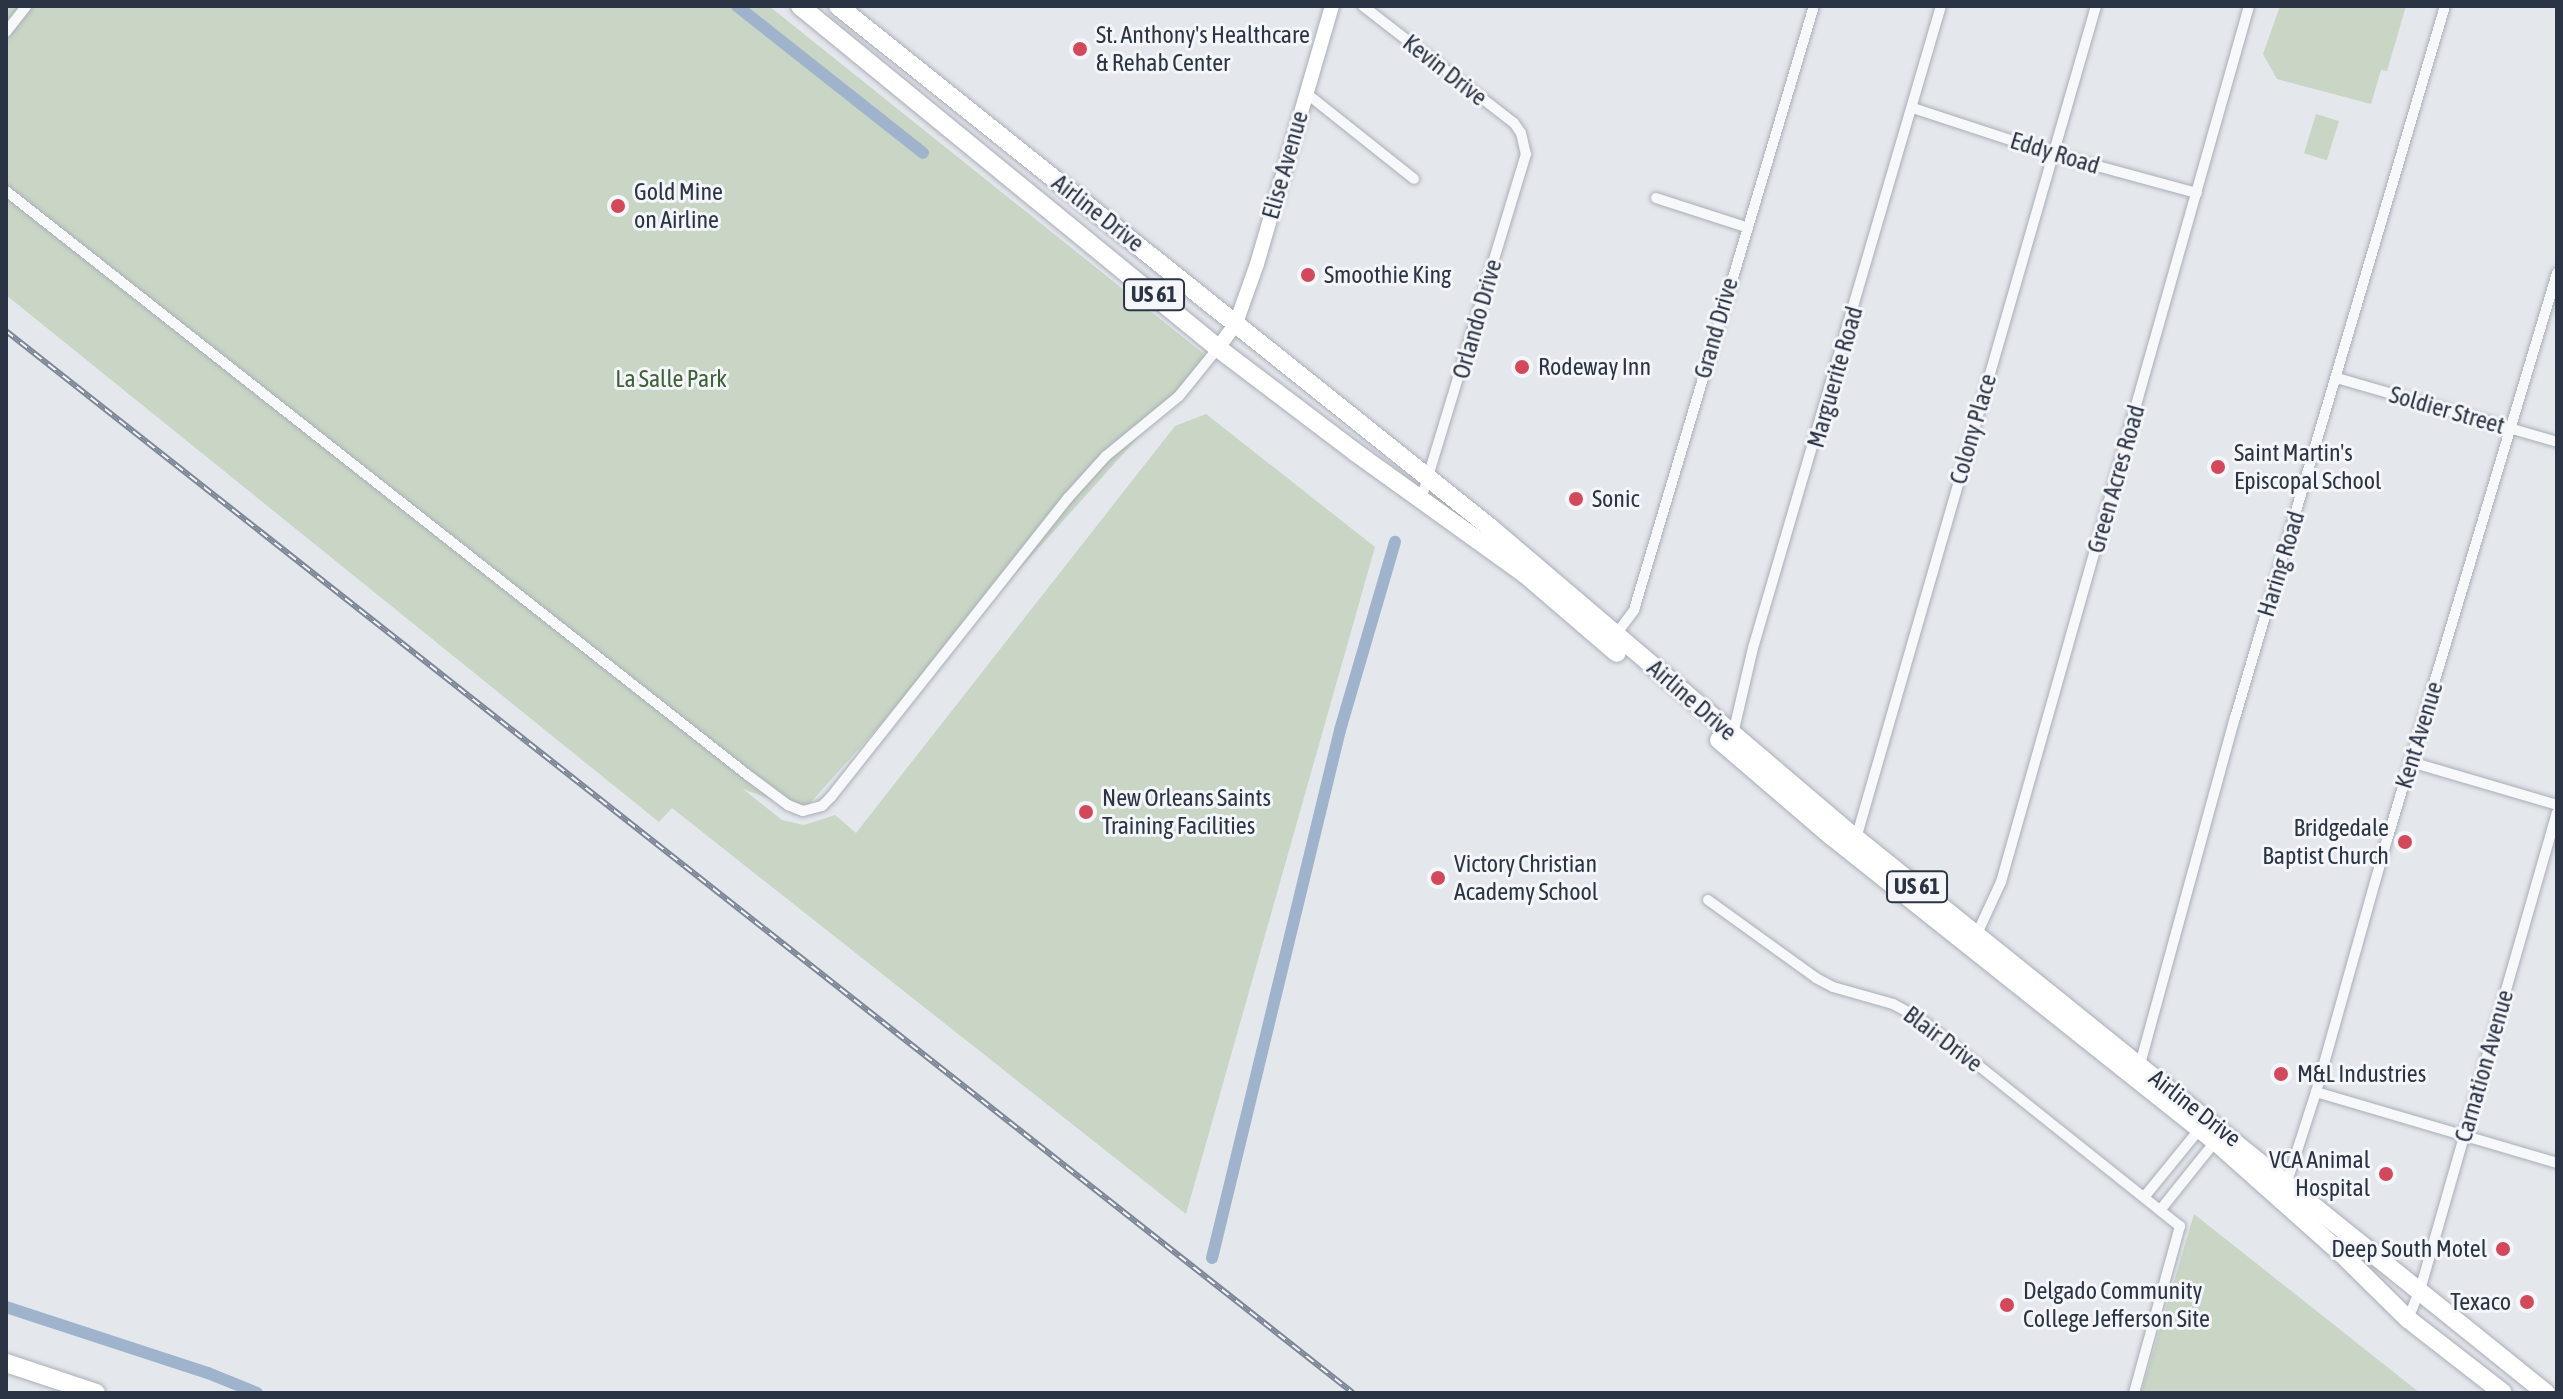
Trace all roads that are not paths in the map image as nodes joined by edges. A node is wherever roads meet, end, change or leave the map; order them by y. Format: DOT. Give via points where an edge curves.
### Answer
graph roads {
  1 [pos="26,6"];
  2 [pos="800,6"];
  3 [pos="838,6"];
  4 [pos="1332,6"];
  5 [pos="1363,6"];
  6 [pos="1814,6"];
  7 [pos="1941,6"];
  8 [pos="2096,6"];
  9 [pos="2249,6"];
  10 [pos="2445,6"];
  11 [pos="6,32"];
  12 [pos="1306,93"];
  13 [pos="1913,108"];
  14 [pos="987,126"];
  15 [pos="1523,137"];
  16 [pos="970,144"];
  17 [pos="2053,154"];
  18 [pos="1414,179"];
  19 [pos="6,191"];
  20 [pos="2197,193"];
  21 [pos="1656,198"];
  22 [pos="1746,227"];
  23 [pos="2557,273"];
  24 [pos="1236,323"];
  25 [pos="1218,348"];
  26 [pos="2337,378"];
  27 [pos="2509,429"];
  28 [pos="2557,442"];
  29 [pos="1430,478"];
  30 [pos="1421,500"];
  31 [pos="1612,640"];
  32 [pos="1729,740"];
  33 [pos="2411,762"];
  34 [pos="2557,805"];
  35 [pos="2557,813"];
  36 [pos="1852,844"];
  37 [pos="1708,900"];
  38 [pos="1973,940"];
  39 [pos="2137,1071"];
  40 [pos="2316,1092"];
  41 [pos="2204,1124"];
  42 [pos="2220,1136"];
  43 [pos="2464,1136"];
  44 [pos="2557,1163"];
  45 [pos="2284,1190"];
  46 [pos="2145,1196"];
  47 [pos="2161,1209"];
  48 [pos="2420,1290"];
  49 [pos="2408,1319"];
  50 [pos="6,1363"];
  51 [pos="96,1393"];
  52 [pos="2134,1393"];
  53 [pos="2503,1393"];
  54 [pos="2546,1393"];
  1 -- 11 [label="street"];
  2 -- 16 [label="highway, Airline Drive / US 61"];
  3 -- 14 [label="highway, Airline Drive / US 61"];
  4 -- 12 [label="street, Elise Avenue"];
  5 -- 15 [label="street, Kevin Drive" via="1514,123"];
  6 -- 22 [label="street, Grand Drive"];
  7 -- 13 [label="street, Marguerite Road"];
  8 -- 17 [label="street, Colony Place"];
  9 -- 20 [label="street, Green Acres Road"];
  10 -- 26 [label="street, Haring Road"];
  12 -- 18 [label="street"];
  12 -- 24 [label="street, Elise Avenue"];
  13 -- 17 [label="street, Eddy Road"];
  13 -- 32 [label="street, Marguerite Road"];
  14 -- 16 [label="highway"];
  14 -- 24 [label="highway, Airline Drive / US 61"];
  15 -- 29 [label="street, Orlando Drive" via="1526,154"];
  16 -- 25 [label="highway, Airline Drive / US 61"];
  17 -- 20 [label="street, Eddy Road"];
  17 -- 36 [label="street, Colony Place"];
  19 -- 25 [label="street" via="749,776 803,811 822,806 831,797 1068,498 1106,456 1179,396"];
  20 -- 38 [label="street, Green Acres Road" via="2001,882"];
  21 -- 22 [label="street"];
  22 -- 31 [label="street, Grand Drive" via="1634,610"];
  23 -- 27 [label="street, Kent Avenue"];
  24 -- 25 [label="street, Elise Avenue"];
  24 -- 29 [label="highway, Airline Drive / US 61"];
  25 -- 30 [label="highway, Airline Drive / US 61"];
  26 -- 27 [label="street, Soldier Street"];
  26 -- 39 [label="street, Haring Road"];
  27 -- 28 [label="street, Soldier Street"];
  27 -- 33 [label="street, Kent Avenue"];
  29 -- 30 [label="street, Orlando Drive"];
  29 -- 31 [label="highway, Airline Drive / US 61"];
  30 -- 31 [label="highway, Airline Drive / US 61"];
  31 -- 32 [label="highway, Airline Drive / US 61"];
  32 -- 36 [label="highway, Airline Drive / US 61"];
  33 -- 34 [label="street"];
  33 -- 40 [label="street, Kent Avenue"];
  35 -- 43 [label="street, Carnation Avenue"];
  36 -- 38 [label="highway, Airline Drive / US 61"];
  37 -- 46 [label="street, Blair Drive" via="1816,978 1919,1018"];
  38 -- 39 [label="highway, Airline Drive / US 61"];
  39 -- 41 [label="highway, Airline Drive / US 61"];
  40 -- 43 [label="street"];
  40 -- 45 [label="street, Kent Avenue"];
  41 -- 42 [label="highway, Airline Drive / US 61"];
  41 -- 46 [label="street"];
  42 -- 45 [label="highway, Airline Drive / US 61"];
  42 -- 47 [label="street"];
  43 -- 44 [label="street"];
  43 -- 48 [label="street, Carnation Avenue"];
  45 -- 48 [label="highway, Airline Drive / US 61"];
  45 -- 49 [label="highway, Airline Drive / US 61"];
  46 -- 47 [label="street, Blair Drive"];
  47 -- 52 [label="street" via="2180,1226"];
  48 -- 49 [label="street, Carnation Avenue"];
  48 -- 54 [label="highway, Airline Drive / US 61"];
  49 -- 53 [label="highway, Airline Drive / US 61"];
  50 -- 51 [label="highway"];
}
